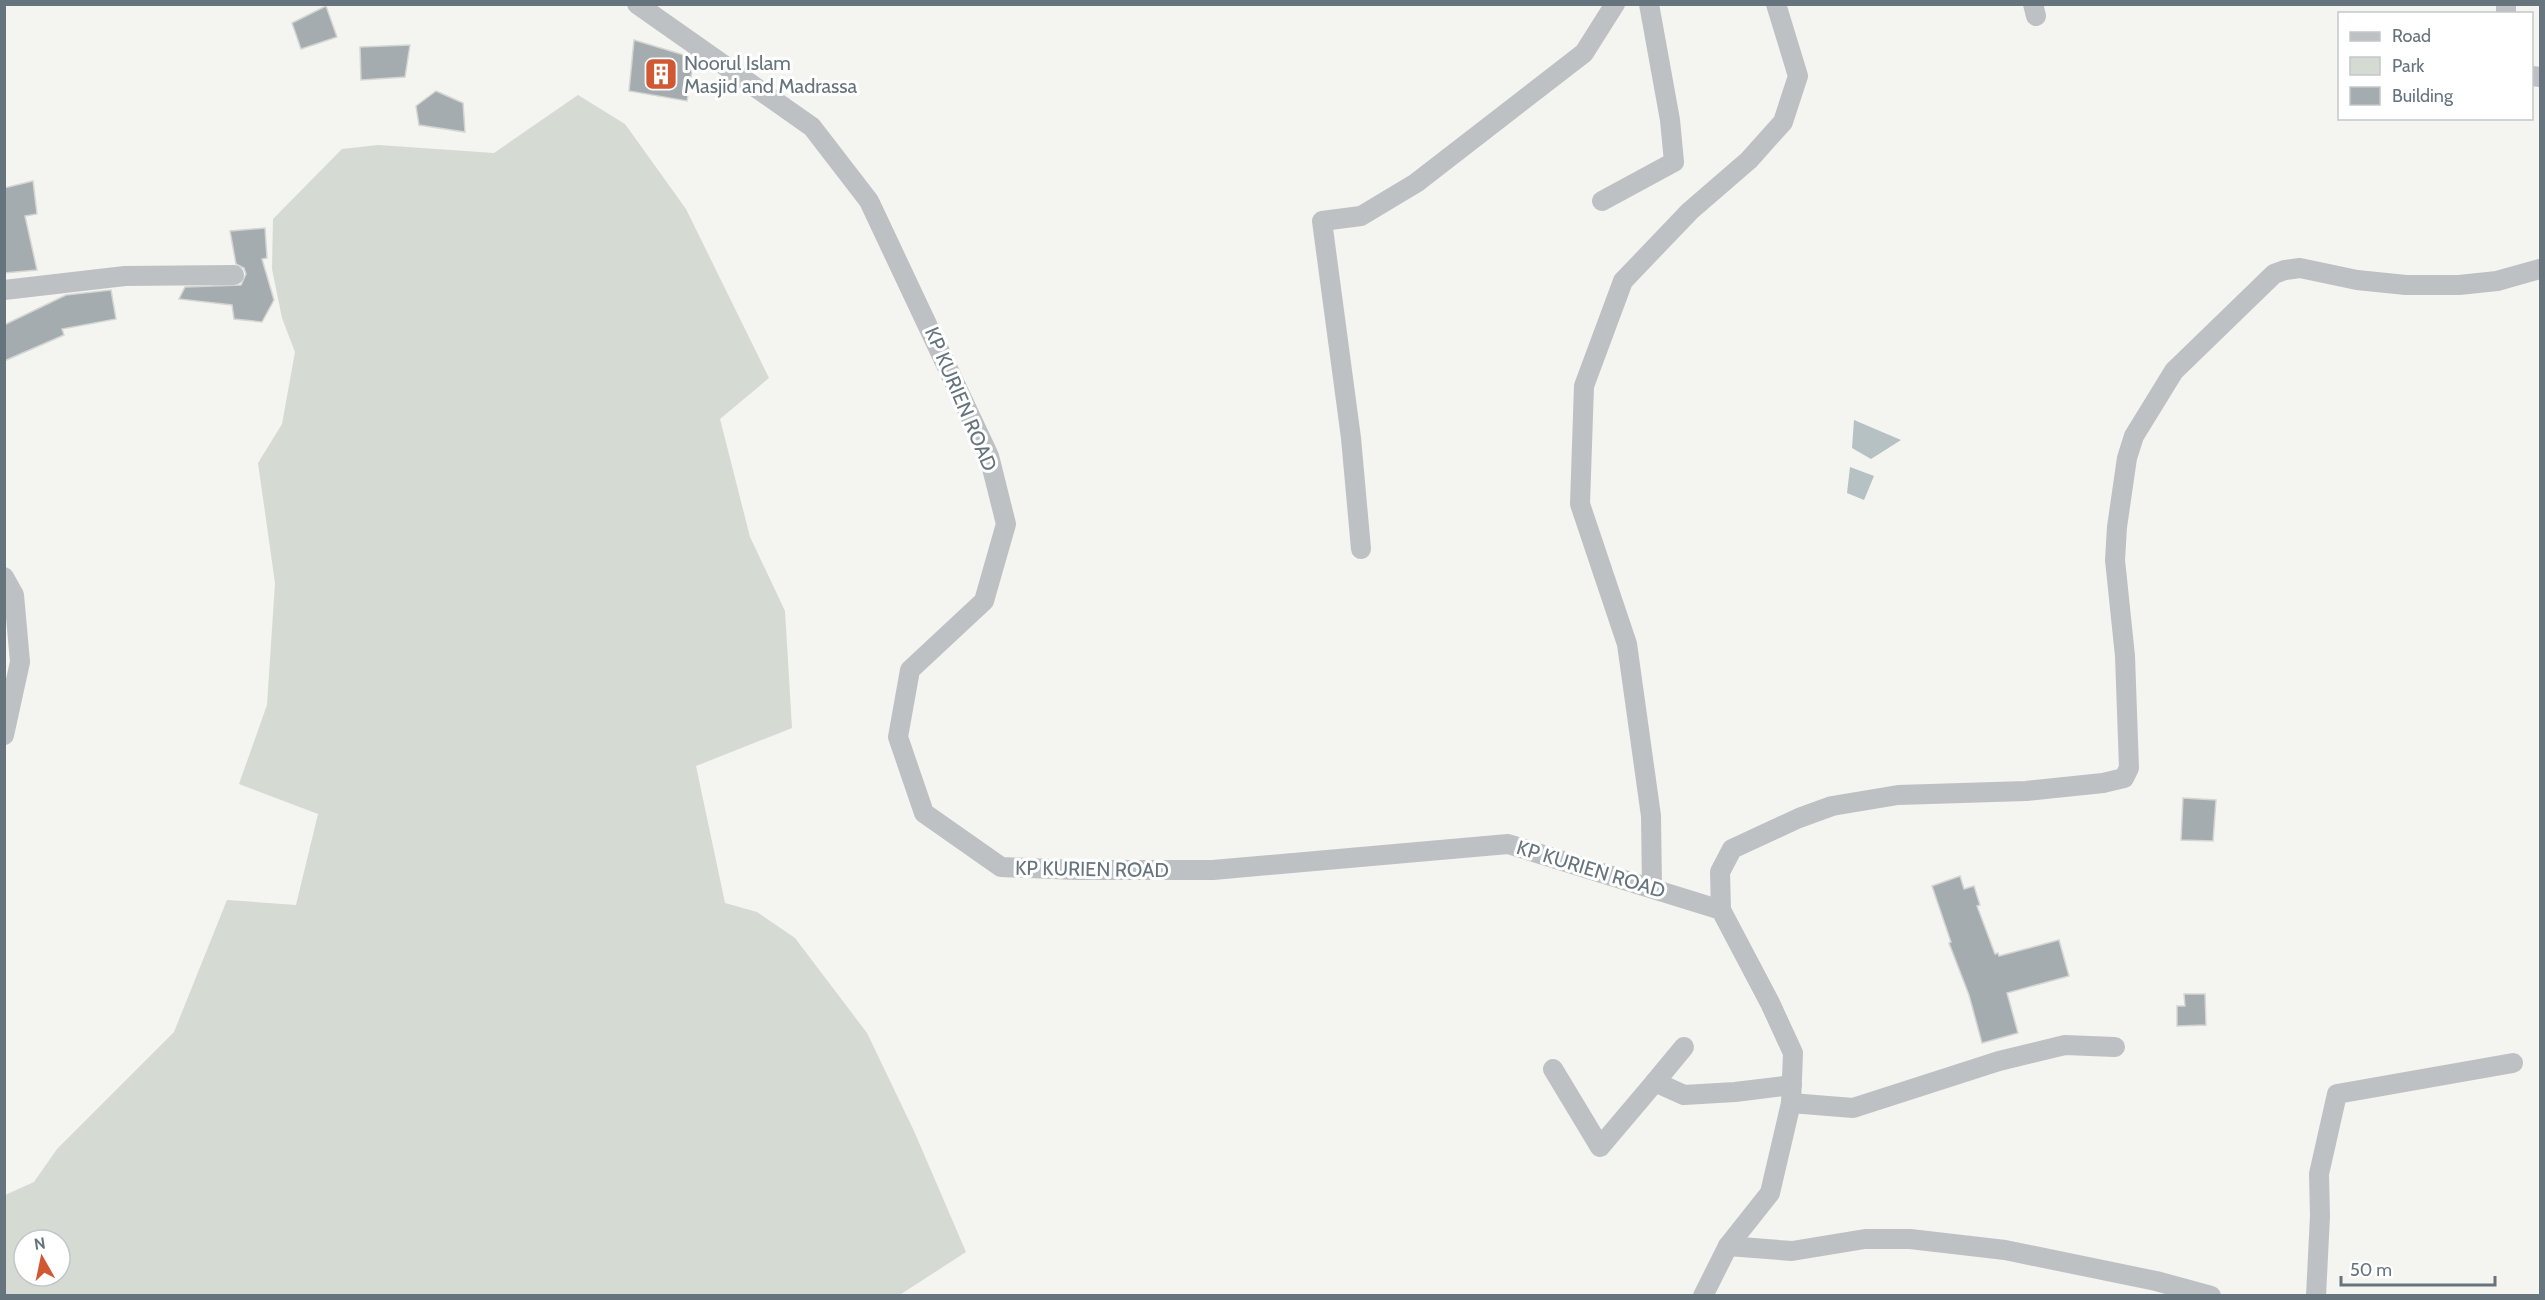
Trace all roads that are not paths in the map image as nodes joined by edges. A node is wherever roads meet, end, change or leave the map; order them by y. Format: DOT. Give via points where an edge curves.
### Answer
graph roads {
  1 [pos="638,4"];
  2 [pos="1615,4"];
  3 [pos="1649,4"];
  4 [pos="1776,4"];
  5 [pos="1602,201"];
  6 [pos="2541,269"];
  7 [pos="234,275"];
  8 [pos="4,290"];
  9 [pos="1361,549"];
  10 [pos="4,577"];
  11 [pos="11,631"];
  12 [pos="4,735"];
  13 [pos="1652,887"];
  14 [pos="1721,910"];
  15 [pos="1684,1047"];
  16 [pos="2115,1047"];
  17 [pos="2513,1062"];
  18 [pos="1552,1069"];
  19 [pos="1655,1082"];
  20 [pos="1792,1094"];
  21 [pos="1728,1246"];
  22 [pos="1703,1296"];
  23 [pos="2211,1296"];
  24 [pos="2316,1296"];
  1 -- 13 [label="street, KP KURIEN ROAD" via="812,127 841,164 869,201 989,456 1006,524 984,601 910,670 898,737 924,813 1001,867 1213,870 1508,844"];
  2 -- 9 [label="street" via="1584,53 1416,183 1361,216 1322,220 1351,438"];
  3 -- 5 [label="street" via="1674,162"];
  4 -- 13 [label="street" via="1798,76 1784,123 1749,160 1690,211 1623,281 1584,386 1580,504 1627,644 1651,816"];
  6 -- 14 [label="street" via="2497,281 2459,285 2357,280 2300,268 2274,273 2174,371 2130,447 2115,560 2126,674 2129,768 2124,778 2026,791 1898,795 1832,806 1731,849 1720,872"];
  7 -- 8 [label="street" via="125,276"];
  10 -- 11 [label="street" via="14,596"];
  11 -- 12 [label="street" via="20,662"];
  13 -- 14 [label="street, KP KURIEN ROAD"];
  14 -- 20 [label="street" via="1793,1053"];
  15 -- 19 [label="street"];
  16 -- 20 [label="street" via="2065,1045 1999,1061 1853,1108"];
  17 -- 24 [label="street" via="2337,1094 2319,1174"];
  18 -- 19 [label="street" via="1600,1147"];
  19 -- 20 [label="street" via="1684,1095"];
  20 -- 21 [label="street" via="1770,1193"];
  21 -- 22 [label="street"];
  21 -- 23 [label="street" via="1792,1251 1864,1239 1910,1239 2004,1250"];
}
